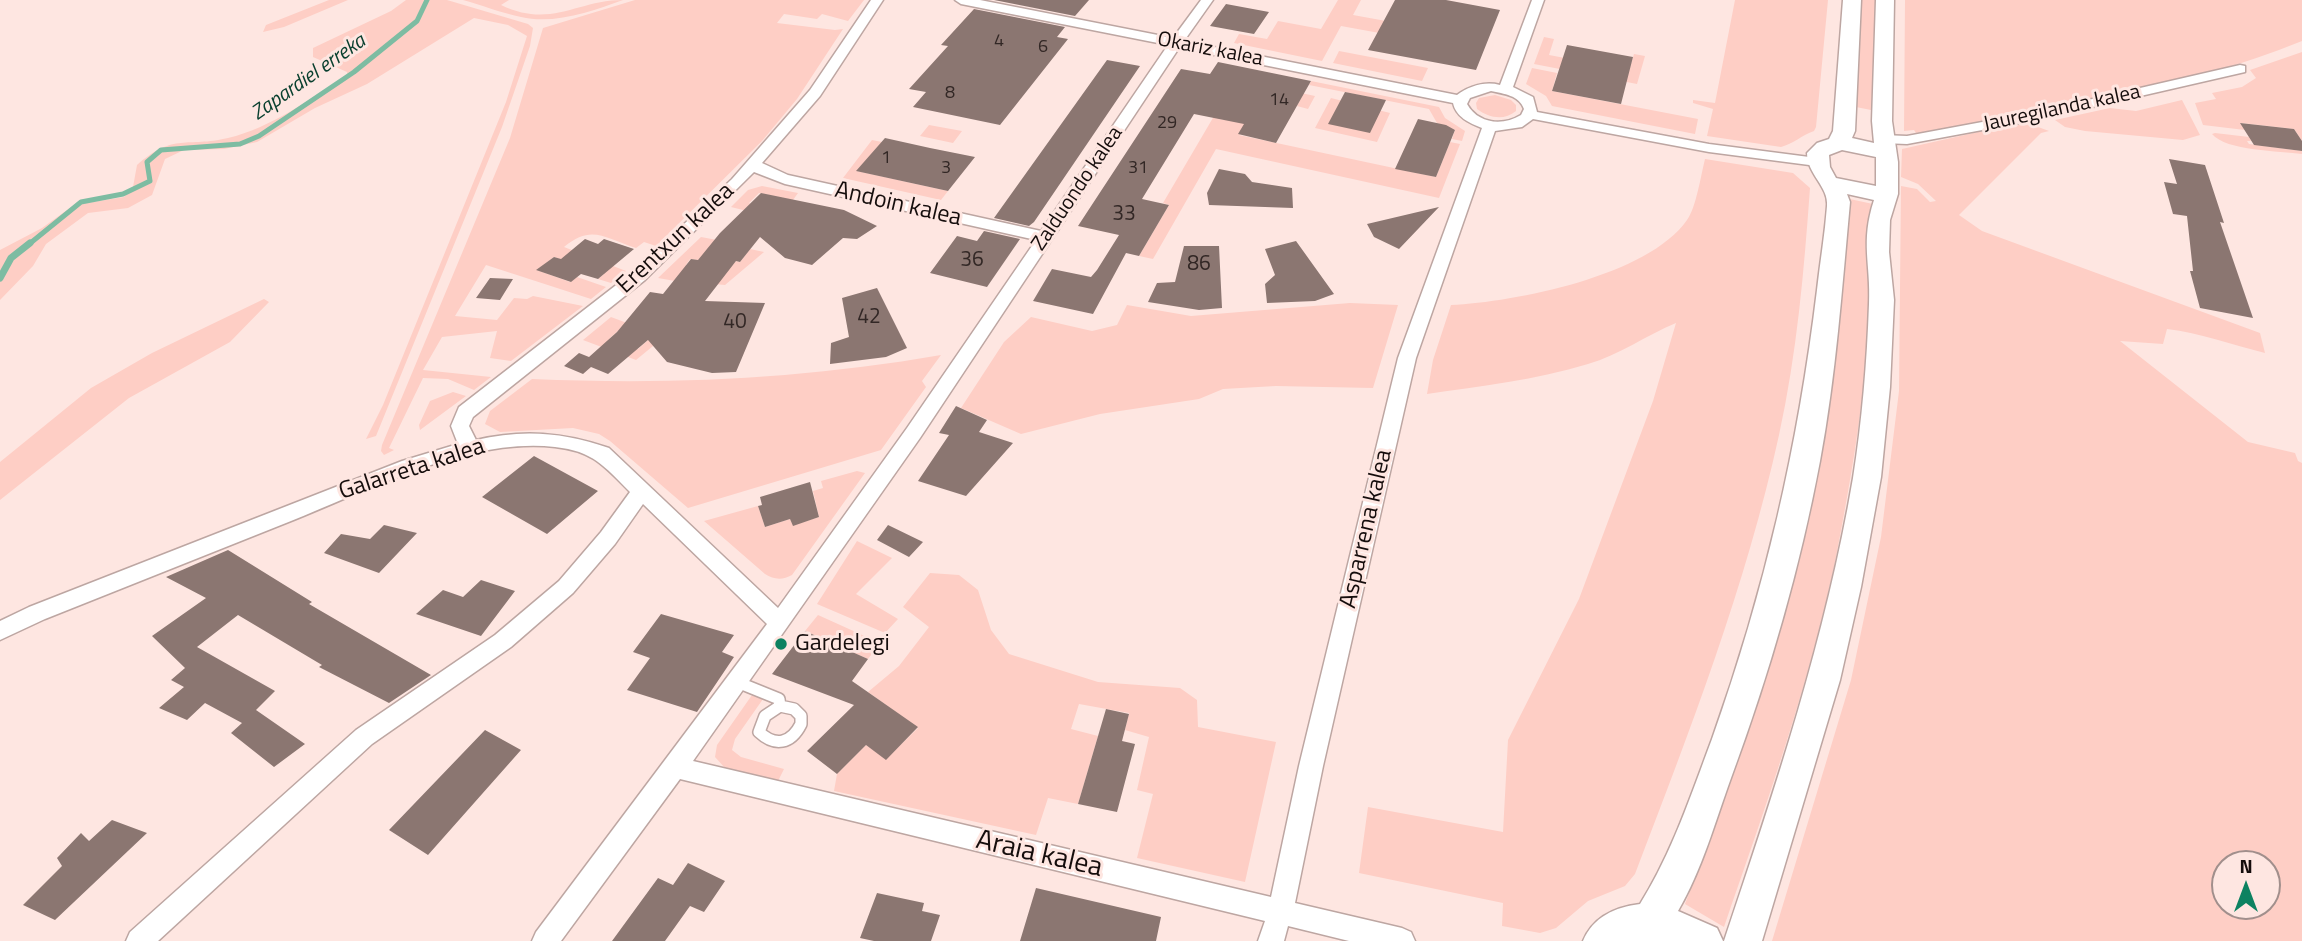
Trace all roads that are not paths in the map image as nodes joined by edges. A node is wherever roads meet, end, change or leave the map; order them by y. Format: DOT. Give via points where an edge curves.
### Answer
graph roads {
  1 [pos="877,0"];
  2 [pos="961,0"];
  3 [pos="1207,0"];
  4 [pos="1538,0"];
  5 [pos="1852,0"];
  6 [pos="1885,0"];
  7 [pos="1176,43"];
  8 [pos="2240,69"];
  9 [pos="1504,89"];
  10 [pos="1460,100"];
  11 [pos="1532,115"];
  12 [pos="1490,125"];
  13 [pos="1838,144"];
  14 [pos="1884,147"];
  15 [pos="754,165"];
  16 [pos="1824,172"];
  17 [pos="1887,194"];
  18 [pos="1046,237"];
  19 [pos="471,447"];
  20 [pos="641,491"];
  21 [pos="779,622"];
  22 [pos="0,631"];
  23 [pos="737,682"];
  24 [pos="780,706"];
  25 [pos="676,768"];
  26 [pos="1280,912"];
  27 [pos="1650,922"];
  28 [pos="139,941"];
  29 [pos="545,941"];
  30 [pos="1271,941"];
  31 [pos="1402,941"];
  32 [pos="1602,941"];
  33 [pos="1704,941"];
  34 [pos="1743,941"];
  1 -- 15 [label="street, Erentxun kalea" via="815,93"];
  2 -- 7 [label="street, Okariz kalea"];
  3 -- 7 [label="street, Zalduondo kalea"];
  4 -- 9 [label="street"];
  5 -- 13 [label="main road" via="1844,131"];
  6 -- 14 [label="main road"];
  7 -- 10 [label="street, Okariz kalea"];
  7 -- 18 [label="street, Zalduondo kalea"];
  8 -- 14 [label="street, Jauregilanda kalea"];
  9 -- 10 [label="street" via="1470,90"];
  9 -- 11 [label="street" via="1526,99"];
  10 -- 12 [label="street" via="1466,115"];
  11 -- 12 [label="street" via="1516,125"];
  11 -- 16 [label="street"];
  12 -- 26 [label="street, Asparrena kalea" via="1408,358"];
  13 -- 14 [label="main road"];
  13 -- 16 [label="main road" via="1818,153"];
  14 -- 17 [label="main road"];
  15 -- 18 [label="street, Andoin kalea" via="785,179"];
  15 -- 19 [label="street, Erentxun kalea" via="639,276 466,412 459,429"];
  16 -- 17 [label="main road" via="1856,191"];
  16 -- 27 [label="main road" via="1839,202 1806,461 1754,666 1675,881"];
  17 -- 34 [label="main road" via="1877,252 1882,300 1877,387 1851,562 1824,680"];
  18 -- 21 [label="street, Zalduondo kalea"];
  19 -- 20 [label="street, Galarreta kalea" via="539,439 584,444 602,453"];
  19 -- 22 [label="street, Galarreta kalea" via="353,487"];
  20 -- 21 [label="street, Galarreta kalea"];
  20 -- 28 [label="street" via="566,587 503,641 364,737"];
  21 -- 23 [label="street, Zalduondo kalea"];
  23 -- 24 [label="lane" via="779,699"];
  23 -- 25 [label="street, Zalduondo kalea"];
  25 -- 26 [label="street, Araia kalea"];
  25 -- 29 [label="street, Zalduondo kalea"];
  26 -- 30 [label="street, Asparrena kalea"];
  26 -- 31 [label="street, Araia kalea"];
  27 -- 32 [label="main road" via="1628,922"];
  27 -- 33 [label="main road"];
}
